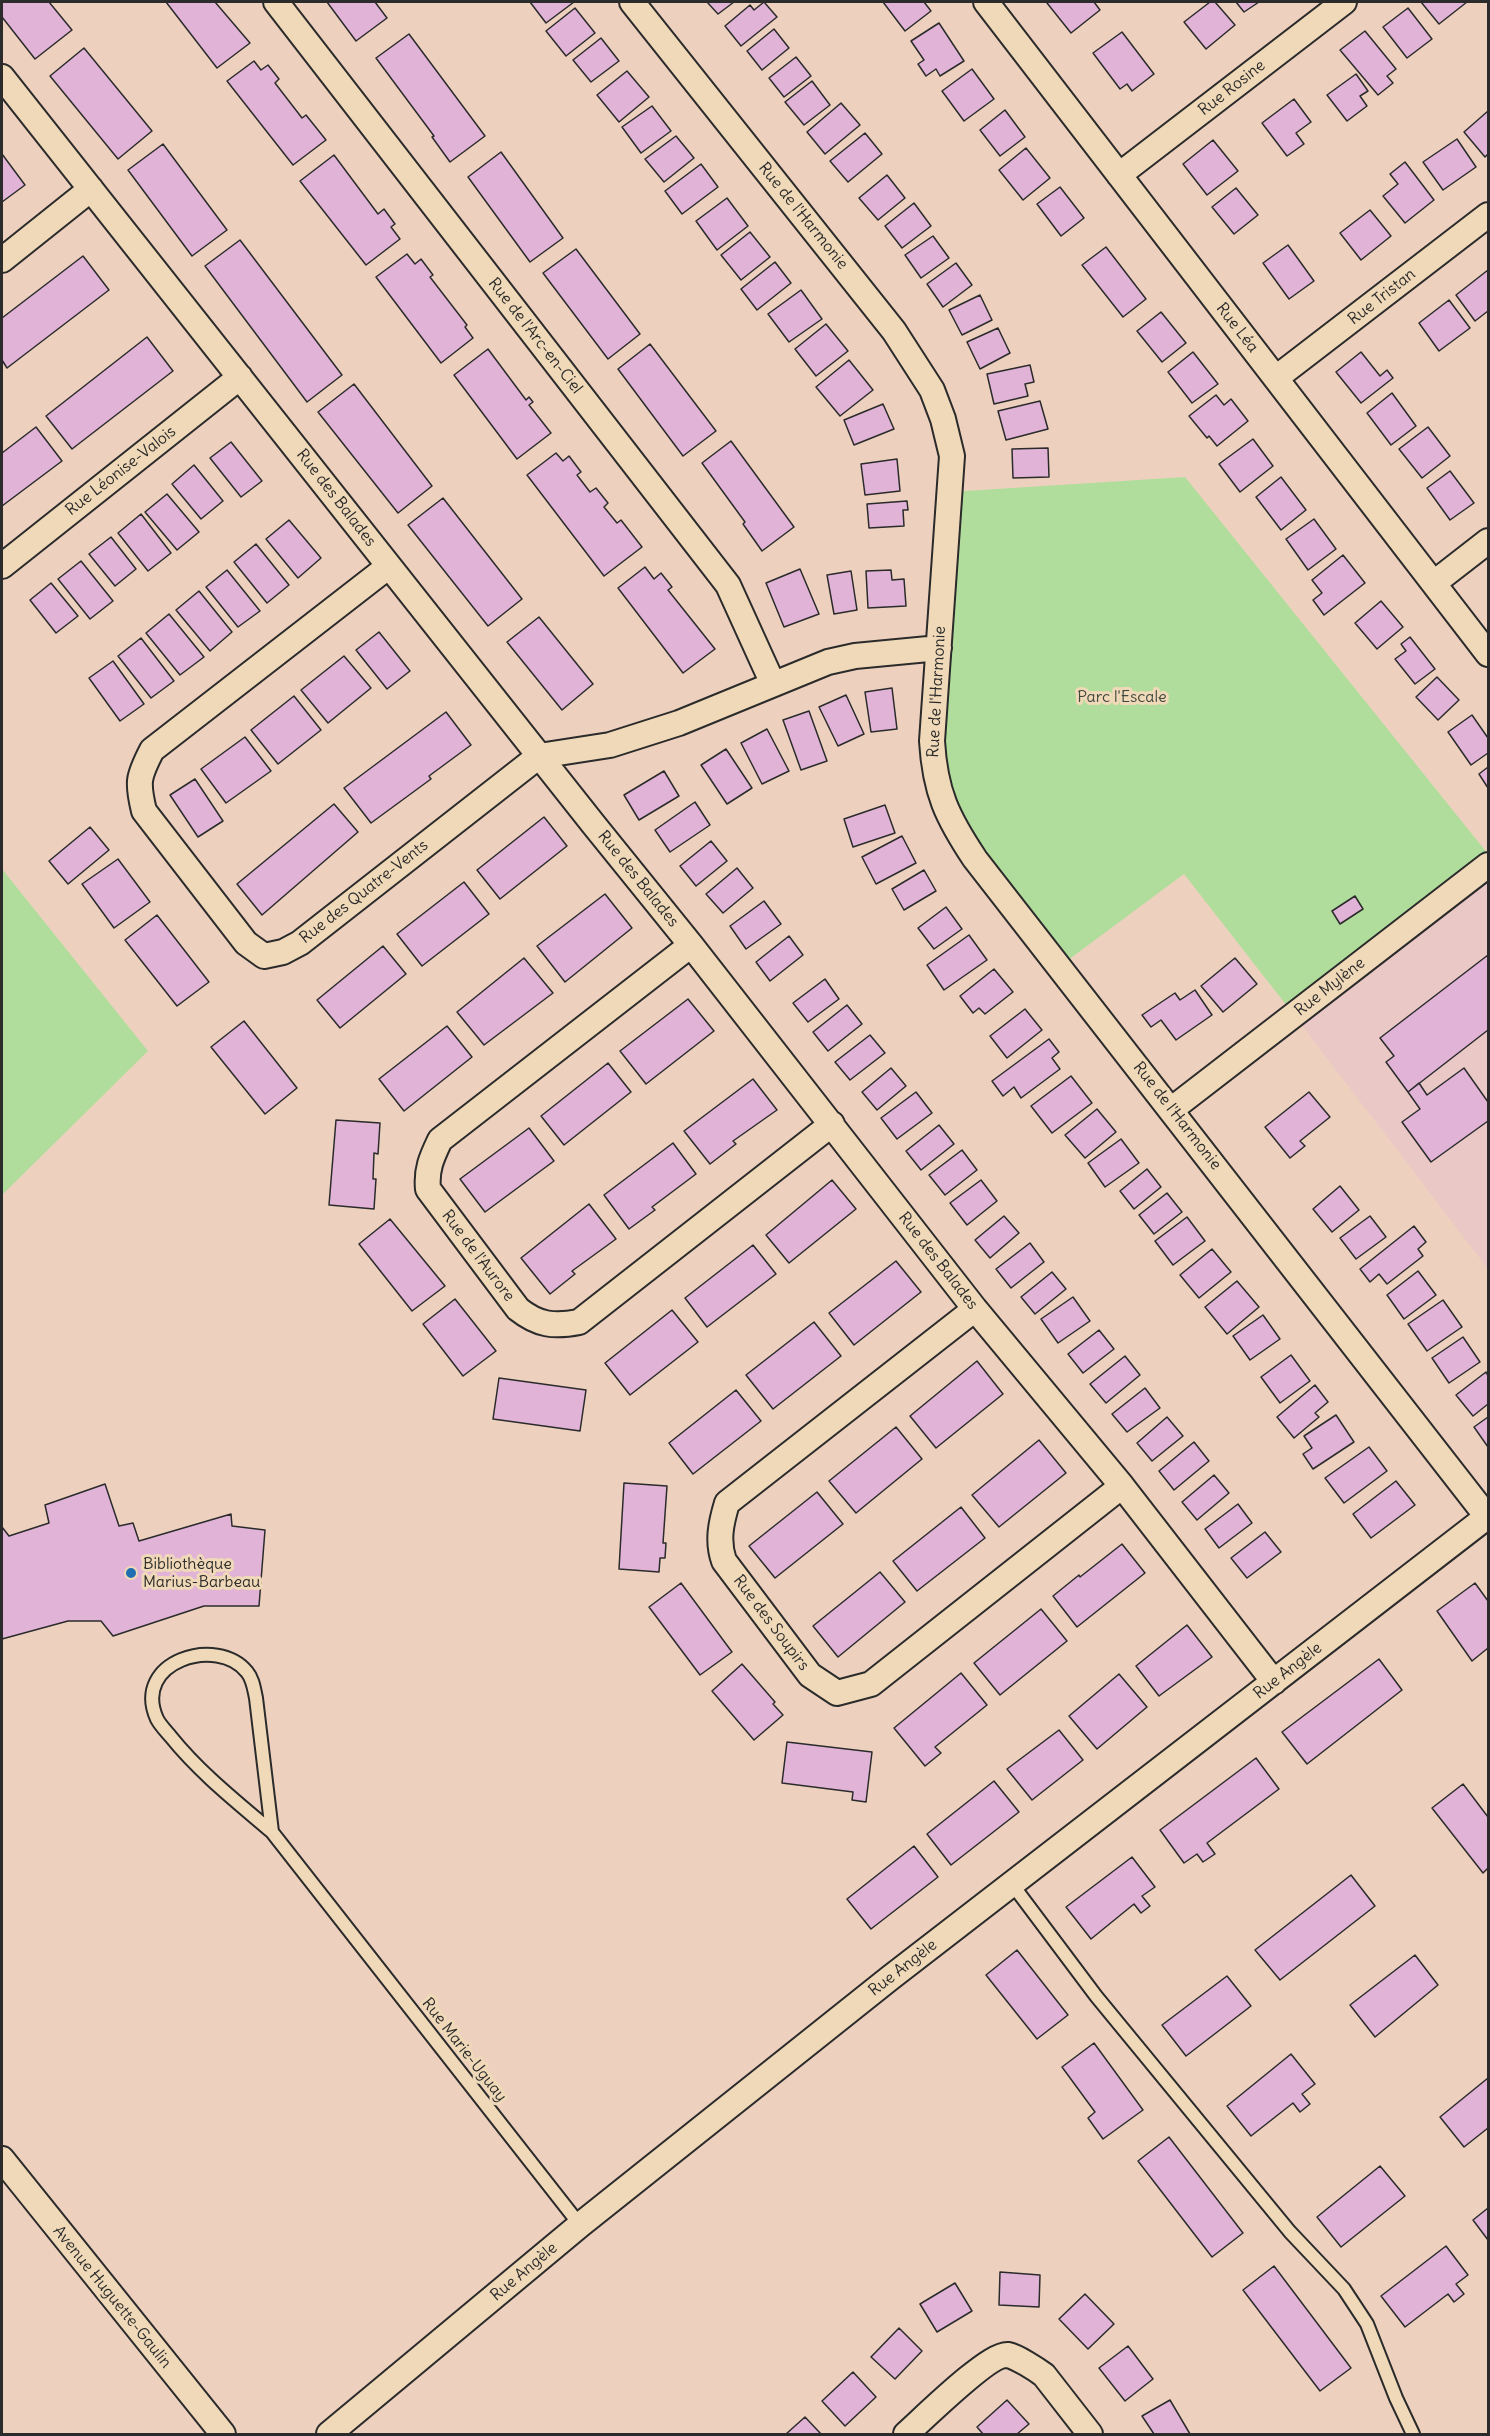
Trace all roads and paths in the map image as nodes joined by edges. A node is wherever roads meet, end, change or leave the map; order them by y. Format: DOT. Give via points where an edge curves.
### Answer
graph roads {
  1 [pos="276,2"];
  2 [pos="632,2"];
  3 [pos="986,2"];
  4 [pos="1344,2"];
  5 [pos="2,77"];
  6 [pos="1119,175"];
  7 [pos="90,189"];
  8 [pos="1488,215"];
  9 [pos="2,260"];
  10 [pos="240,377"];
  11 [pos="1276,378"];
  12 [pos="1488,541"];
  13 [pos="2,566"];
  14 [pos="389,566"];
  15 [pos="1434,583"];
  16 [pos="939,648"];
  17 [pos="1488,654"];
  18 [pos="773,684"];
  19 [pos="539,756"];
  20 [pos="1488,865"];
  21 [pos="691,945"];
  22 [pos="1172,1109"];
  23 [pos="832,1124"];
  24 [pos="975,1309"];
  25 [pos="1122,1486"];
  26 [pos="1488,1517"];
  27 [pos="1274,1682"];
  28 [pos="272,1832"];
  29 [pos="1012,1884"];
  30 [pos="2,2159"];
  31 [pos="580,2225"];
  32 [pos="223,2434"];
  33 [pos="329,2434"];
  34 [pos="906,2434"];
  35 [pos="1090,2434"];
  36 [pos="1413,2434"];
  1 -- 18 [label="street, Rue de l'Arc-en-Ciel" via="728,585"];
  2 -- 16 [label="street, Rue de l'Harmonie" via="894,330 932,390 952,456"];
  3 -- 6 [label="street, Rue Léa"];
  4 -- 6 [label="street, Rue Rosine"];
  5 -- 7 [label="street, Rue des Balades"];
  6 -- 11 [label="street, Rue Léa"];
  7 -- 9 [label="street"];
  7 -- 10 [label="street, Rue des Balades"];
  8 -- 11 [label="street, Rue Tristan"];
  10 -- 13 [label="street, Rue Léonise-Valois"];
  10 -- 14 [label="street, Rue des Balades"];
  11 -- 15 [label="street, Rue Léa"];
  12 -- 15 [label="street"];
  14 -- 19 [label="street, Rue des Balades"];
  14 -- 19 [label="street, Rue des Quatre-Vents" via="152,750 140,772 144,811 246,943 264,956 300,943"];
  15 -- 17 [label="street, Rue Léa"];
  16 -- 18 [label="street, Rue des Quatre-Vents" via="855,656 828,662"];
  16 -- 22 [label="street, Rue de l'Harmonie" via="932,741 934,768 941,798 955,829 975,860"];
  18 -- 19 [label="street, Rue des Quatre-Vents" via="679,723 610,745"];
  19 -- 21 [label="street, Rue des Balades"];
  20 -- 22 [label="street, Rue Mylène"];
  21 -- 23 [label="street, Rue des Balades"];
  21 -- 23 [label="street, Rue de l'Aurore" via="440,1140 429,1162 428,1189 518,1309 530,1319 558,1326 579,1322"];
  22 -- 26 [label="street, Rue de l'Harmonie"];
  23 -- 24 [label="street, Rue des Balades"];
  24 -- 25 [label="street, Rue des Balades"];
  24 -- 25 [label="street, Rue des Soupirs" via="727,1503 720,1528 724,1561 810,1675 837,1692 871,1684"];
  25 -- 27 [label="street, Rue des Balades"];
  26 -- 27 [label="street, Rue Angèle"];
  27 -- 29 [label="street, Rue Angèle"];
  28 -- 28 [label="lane, Rue Marie-Uguay" via="256,1698 247,1671 223,1657 178,1660 165,1668 155,1686 154,1710 158,1721 211,1779"];
  28 -- 31 [label="lane, Rue Marie-Uguay"];
  29 -- 31 [label="street, Rue Angèle"];
  29 -- 36 [label="lane" via="1160,2075 1290,2232 1344,2289 1367,2324"];
  30 -- 32 [label="street, Avenue Huguette-Gaulin"];
  31 -- 33 [label="street, Rue Angèle"];
  34 -- 35 [label="street" via="975,2373 1007,2355 1044,2375"];
}
